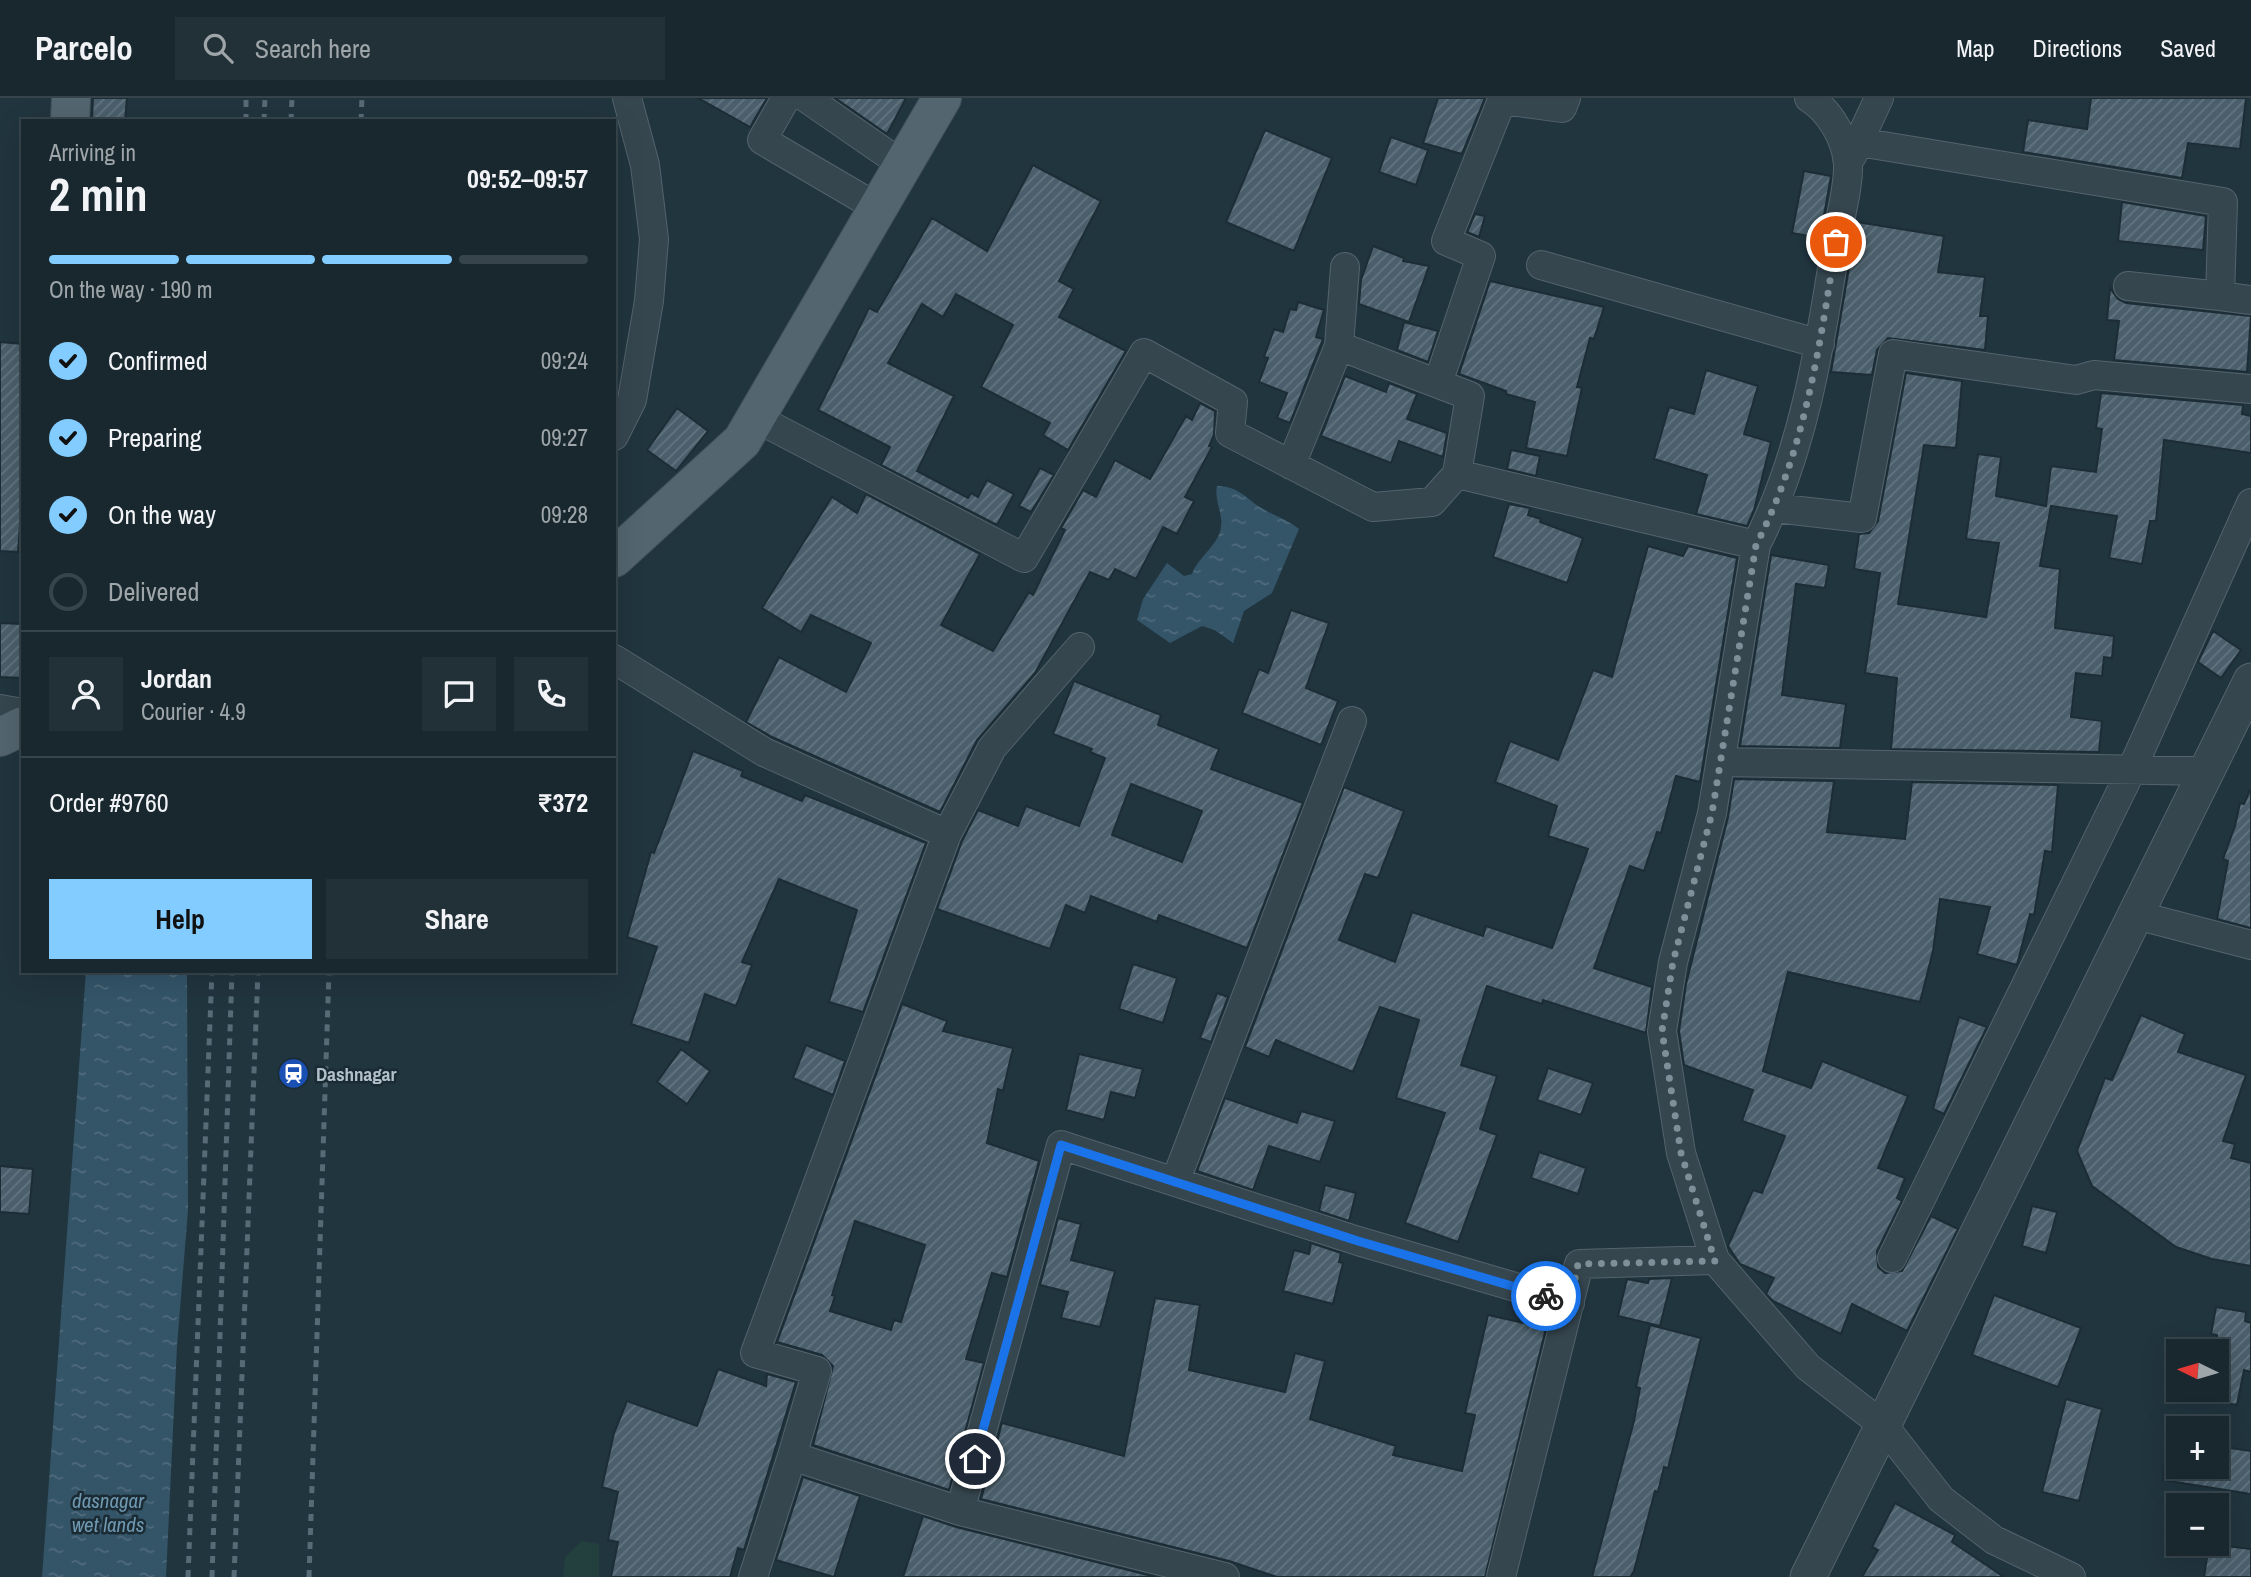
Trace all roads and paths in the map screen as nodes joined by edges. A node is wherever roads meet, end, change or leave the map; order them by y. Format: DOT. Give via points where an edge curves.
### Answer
graph roads {
  1 [pos="71,98"];
  2 [pos="627,98"];
  3 [pos="786,98"];
  4 [pos="806,98"];
  5 [pos="942,98"];
  6 [pos="1566,98"];
  7 [pos="1809,98"];
  8 [pos="1879,98"];
  9 [pos="70,119"];
  10 [pos="1853,153"];
  11 [pos="903,165"];
  12 [pos="878,208"];
  13 [pos="1541,265"];
  14 [pos="1345,267"];
  15 [pos="2128,286"];
  16 [pos="2220,296"];
  17 [pos="2251,300"];
  18 [pos="1820,344"];
  19 [pos="1339,346"];
  20 [pos="1438,383"];
  21 [pos="2251,389"];
  22 [pos="756,418"];
  23 [pos="616,432"];
  24 [pos="1292,465"];
  25 [pos="1457,474"];
  26 [pos="2251,503"];
  27 [pos="1775,508"];
  28 [pos="1756,545"];
  29 [pos="616,556"];
  30 [pos="1080,647"];
  31 [pos="616,660"];
  32 [pos="2251,681"];
  33 [pos="0,709"];
  34 [pos="21,713"];
  35 [pos="1352,721"];
  36 [pos="21,727"];
  37 [pos="0,737"];
  38 [pos="1721,762"];
  39 [pos="2131,771"];
  40 [pos="2206,771"];
  41 [pos="947,834"];
  42 [pos="2136,915"];
  43 [pos="2251,945"];
  44 [pos="1175,1182"];
  45 [pos="1892,1258"];
  46 [pos="1715,1261"];
  47 [pos="1570,1303"];
  48 [pos="1883,1425"];
  49 [pos="792,1456"];
  50 [pos="960,1511"];
  51 [pos="753,1577"];
  52 [pos="1225,1577"];
  53 [pos="1501,1577"];
  54 [pos="1808,1577"];
  55 [pos="2071,1577"];
  1 -- 9 [label="main road"];
  2 -- 23 [label="street" via="645,164 654,239 632,400"];
  3 -- 12 [label="street" via="762,140"];
  4 -- 11 [label="street"];
  5 -- 11 [label="main road"];
  6 -- 20 [label="street" via="1562,107 1502,100 1446,241 1481,256"];
  7 -- 10 [label="street" via="1821,105"];
  8 -- 10 [label="street"];
  10 -- 16 [label="street" via="2223,202"];
  10 -- 18 [label="street"];
  11 -- 12 [label="main road"];
  12 -- 22 [label="main road"];
  13 -- 18 [label="street"];
  14 -- 19 [label="street"];
  15 -- 16 [label="street"];
  16 -- 17 [label="street"];
  18 -- 27 [label="street" via="1795,449"];
  19 -- 20 [label="street"];
  19 -- 24 [label="street"];
  20 -- 25 [label="street" via="1470,396"];
  21 -- 27 [label="street" via="2094,375 2076,380 1893,354 1862,518"];
  22 -- 24 [label="street" via="1024,558 1144,353 1233,402 1230,433"];
  22 -- 29 [label="main road" via="742,442"];
  24 -- 25 [label="street" via="1373,508 1432,502"];
  25 -- 28 [label="street"];
  26 -- 39 [label="street"];
  27 -- 28 [label="street"];
  28 -- 38 [label="street"];
  30 -- 41 [label="street" via="992,748"];
  31 -- 41 [label="street" via="764,752"];
  32 -- 40 [label="street"];
  33 -- 34 [label="street"];
  35 -- 44 [label="street"];
  36 -- 37 [label="main road"];
  38 -- 39 [label="street"];
  38 -- 46 [label="street" via="1673,962 1662,1031 1681,1153"];
  39 -- 40 [label="street"];
  39 -- 45 [label="street"];
  40 -- 42 [label="street"];
  41 -- 49 [label="street" via="755,1353 817,1371"];
  42 -- 43 [label="street"];
  42 -- 48 [label="street"];
  44 -- 47 [label="street"];
  44 -- 50 [label="street" via="1061,1145"];
  46 -- 47 [label="street" via="1578,1264"];
  46 -- 48 [label="street" via="1808,1367"];
  47 -- 53 [label="street"];
  48 -- 54 [label="street"];
  48 -- 55 [label="street" via="1941,1499 1994,1540"];
  49 -- 50 [label="street"];
  49 -- 51 [label="street"];
  50 -- 52 [label="street"];
}
